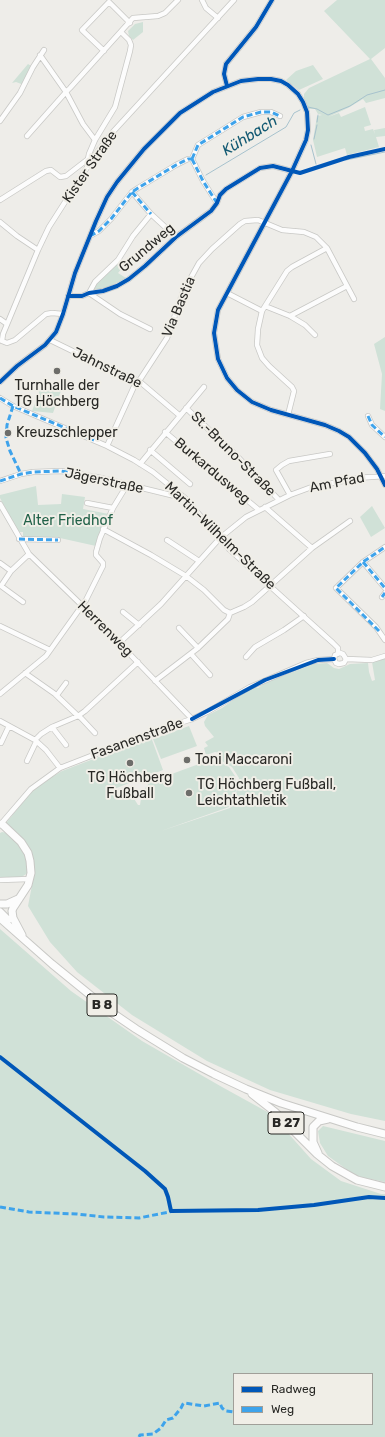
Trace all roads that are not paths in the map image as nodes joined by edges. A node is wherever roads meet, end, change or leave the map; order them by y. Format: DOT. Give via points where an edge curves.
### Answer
graph roads {
  1 [pos="178,0"];
  2 [pos="202,0"];
  3 [pos="234,0"];
  4 [pos="272,0"];
  5 [pos="218,18"];
  6 [pos="130,23"];
  7 [pos="121,32"];
  8 [pos="44,50"];
  9 [pos="104,51"];
  10 [pos="40,55"];
  11 [pos="227,86"];
  12 [pos="66,92"];
  13 [pos="280,116"];
  14 [pos="0,122"];
  15 [pos="27,136"];
  16 [pos="95,140"];
  17 [pos="192,159"];
  18 [pos="89,160"];
  19 [pos="292,171"];
  20 [pos="132,192"];
  21 [pos="0,200"];
  22 [pos="218,203"];
  23 [pos="151,214"];
  24 [pos="0,222"];
  25 [pos="266,222"];
  26 [pos="90,236"];
  27 [pos="176,237"];
  28 [pos="327,248"];
  29 [pos="38,250"];
  30 [pos="347,286"];
  31 [pos="89,293"];
  32 [pos="227,293"];
  33 [pos="68,296"];
  34 [pos="354,299"];
  35 [pos="265,306"];
  36 [pos="262,311"];
  37 [pos="63,314"];
  38 [pos="290,316"];
  39 [pos="0,319"];
  40 [pos="7,324"];
  41 [pos="150,329"];
  42 [pos="315,335"];
  43 [pos="50,340"];
  44 [pos="1,341"];
  45 [pos="138,380"];
  46 [pos="0,382"];
  47 [pos="204,387"];
  48 [pos="0,398"];
  49 [pos="186,408"];
  50 [pos="288,415"];
  51 [pos="179,416"];
  52 [pos="368,416"];
  53 [pos="165,432"];
  54 [pos="385,437"];
  55 [pos="107,446"];
  56 [pos="150,450"];
  57 [pos="330,454"];
  58 [pos="140,464"];
  59 [pos="383,476"];
  60 [pos="0,481"];
  61 [pos="190,484"];
  62 [pos="127,485"];
  63 [pos="385,485"];
  64 [pos="290,495"];
  65 [pos="185,498"];
  66 [pos="279,500"];
  67 [pos="86,503"];
  68 [pos="0,504"];
  69 [pos="265,507"];
  70 [pos="113,508"];
  71 [pos="259,510"];
  72 [pos="350,521"];
  73 [pos="103,529"];
  74 [pos="220,538"];
  75 [pos="19,539"];
  76 [pos="58,540"];
  77 [pos="167,540"];
  78 [pos="385,547"];
  79 [pos="312,548"];
  80 [pos="29,554"];
  81 [pos="199,561"];
  82 [pos="363,562"];
  83 [pos="0,563"];
  84 [pos="11,571"];
  85 [pos="186,576"];
  86 [pos="270,585"];
  87 [pos="385,588"];
  88 [pos="23,602"];
  89 [pos="82,606"];
  90 [pos="123,612"];
  91 [pos="230,613"];
  92 [pos="304,616"];
  93 [pos="139,625"];
  94 [pos="0,626"];
  95 [pos="179,628"];
  96 [pos="385,640"];
  97 [pos="119,643"];
  98 [pos="198,648"];
  99 [pos="50,650"];
  100 [pos="338,653"];
  101 [pos="191,654"];
  102 [pos="246,656"];
  103 [pos="385,656"];
  104 [pos="334,659"];
  105 [pos="346,659"];
  106 [pos="138,662"];
  107 [pos="25,673"];
  108 [pos="210,676"];
  109 [pos="155,681"];
  110 [pos="66,683"];
  111 [pos="0,694"];
  112 [pos="56,695"];
  113 [pos="78,716"];
  114 [pos="192,718"];
  115 [pos="0,721"];
  116 [pos="9,726"];
  117 [pos="52,727"];
  118 [pos="95,733"];
  119 [pos="36,741"];
  120 [pos="1,743"];
  121 [pos="66,745"];
  122 [pos="27,761"];
  123 [pos="60,768"];
  124 [pos="1,825"];
  125 [pos="0,880"];
  126 [pos="30,880"];
  127 [pos="18,899"];
  128 [pos="0,904"];
  129 [pos="0,912"];
  130 [pos="0,918"];
  131 [pos="0,923"];
  132 [pos="18,933"];
  133 [pos="25,940"];
  134 [pos="246,1089"];
  135 [pos="330,1119"];
  136 [pos="385,1134"];
  137 [pos="323,1159"];
  138 [pos="385,1187"];
  1 -- 6 [label="street" via="165,13 134,18"];
  2 -- 5 [label="street" via="206,8"];
  3 -- 5 [label="street, Kister Straße"];
  4 -- 11 [label="street" via="256,27 226,64 224,74"];
  5 -- 18 [label="street, Kister Straße"];
  6 -- 7 [label="street"];
  6 -- 9 [label="street" via="109,2 82,30"];
  7 -- 9 [label="street"];
  7 -- 16 [label="street" via="129,40 130,51 115,107"];
  8 -- 10 [label="street"];
  9 -- 12 [label="street"];
  10 -- 12 [label="street"];
  10 -- 14 [label="street" via="20,94"];
  11 -- 19 [label="street" via="247,80 271,79 281,81 298,94 307,112 308,130"];
  11 -- 26 [label="street" via="189,106 144,150 107,197"];
  12 -- 15 [label="street"];
  12 -- 16 [label="street"];
  13 -- 17 [label="street" via="271,112 261,112 243,117 198,145"];
  16 -- 18 [label="street"];
  17 -- 20 [label="street" via="176,165"];
  17 -- 22 [label="street"];
  18 -- 21 [label="street" via="66,176 60,177 51,170 46,170"];
  18 -- 29 [label="street, Kister Straße"];
  19 -- 22 [label="street, Grundweg" via="273,166 260,168 226,189 220,195"];
  19 -- 25 [label="street"];
  20 -- 23 [label="street, Grundweg"];
  20 -- 26 [label="street" via="111,219"];
  22 -- 27 [label="street, Grundweg"];
  23 -- 27 [label="street, Grundweg"];
  23 -- 31 [label="street" via="118,260 95,282"];
  24 -- 29 [label="street"];
  25 -- 28 [label="street" via="282,230 304,232 316,237"];
  25 -- 32 [label="street"];
  25 -- 45 [label="street, Via Bastia" via="251,220 240,224 199,263 183,292 167,338"];
  26 -- 33 [label="street"];
  27 -- 31 [label="street, Grundweg" via="129,279 117,286"];
  28 -- 30 [label="street"];
  28 -- 35 [label="street" via="287,271"];
  29 -- 40 [label="street, Kister Straße"];
  30 -- 34 [label="street"];
  30 -- 38 [label="street"];
  31 -- 33 [label="street, Grundweg"];
  31 -- 41 [label="street" via="120,314"];
  32 -- 36 [label="street"];
  32 -- 50 [label="street" via="218,310 214,334 215,348 222,369 237,390 248,399 259,406"];
  33 -- 37 [label="street"];
  35 -- 36 [label="street"];
  35 -- 38 [label="street"];
  36 -- 50 [label="street" via="257,345 262,358 294,391"];
  37 -- 43 [label="street"];
  37 -- 44 [label="street" via="46,314 15,340 7,343"];
  38 -- 42 [label="street"];
  39 -- 40 [label="street"];
  40 -- 44 [label="street, Kister Straße"];
  43 -- 45 [label="street, Jahnstraße"];
  43 -- 46 [label="street"];
  45 -- 51 [label="street, Jahnstraße"];
  45 -- 55 [label="street, Via Bastia"];
  47 -- 49 [label="street"];
  48 -- 55 [label="street, Martin-Wilhelm-Straße"];
  49 -- 51 [label="street"];
  49 -- 66 [label="street, St.-Bruno-Straße"];
  50 -- 59 [label="street" via="325,425 349,437"];
  51 -- 53 [label="street"];
  52 -- 54 [label="street" via="372,425"];
  53 -- 56 [label="street"];
  53 -- 71 [label="street, Burkardusweg"];
  55 -- 58 [label="street, Martin-Wilhelm-Straße"];
  56 -- 58 [label="street"];
  56 -- 61 [label="street"];
  57 -- 64 [label="street, Am Pfad" via="289,461 276,470"];
  58 -- 65 [label="street, Martin-Wilhelm-Straße"];
  59 -- 63 [label="street"];
  59 -- 64 [label="street, Am Pfad" via="325,484"];
  60 -- 62 [label="street, Jägerstraße" via="27,473 62,471"];
  62 -- 65 [label="street, Jägerstraße"];
  62 -- 70 [label="street"];
  64 -- 66 [label="street, Am Pfad"];
  65 -- 74 [label="street, Martin-Wilhelm-Straße"];
  66 -- 69 [label="street, Am Pfad"];
  67 -- 70 [label="street"];
  68 -- 75 [label="street, Herrenweg"];
  69 -- 71 [label="street, Am Pfad"];
  69 -- 79 [label="street"];
  70 -- 73 [label="street"];
  71 -- 74 [label="street, Am Pfad"];
  72 -- 79 [label="street"];
  73 -- 85 [label="street"];
  73 -- 89 [label="street" via="96,555 103,566"];
  74 -- 81 [label="street, Am Pfad"];
  74 -- 86 [label="street, Martin-Wilhelm-Straße"];
  75 -- 76 [label="street"];
  75 -- 80 [label="street, Herrenweg"];
  77 -- 81 [label="street"];
  78 -- 82 [label="street"];
  79 -- 86 [label="street"];
  80 -- 84 [label="street"];
  80 -- 89 [label="street, Herrenweg"];
  81 -- 85 [label="street, Am Pfad"];
  82 -- 87 [label="street"];
  82 -- 96 [label="street" via="336,588 376,627"];
  83 -- 84 [label="street"];
  84 -- 88 [label="street" via="1,586"];
  85 -- 91 [label="street"];
  85 -- 93 [label="street, Am Pfad"];
  86 -- 91 [label="street" via="244,607"];
  86 -- 92 [label="street, Martin-Wilhelm-Straße"];
  89 -- 97 [label="street, Herrenweg"];
  89 -- 99 [label="street"];
  90 -- 93 [label="street"];
  91 -- 98 [label="street" via="228,619"];
  92 -- 100 [label="street, Martin-Wilhelm-Straße" via="336,646"];
  92 -- 102 [label="street" via="254,647"];
  93 -- 97 [label="street, Am Pfad"];
  94 -- 99 [label="street"];
  95 -- 98 [label="street"];
  97 -- 106 [label="street, Herrenweg"];
  98 -- 101 [label="street"];
  99 -- 107 [label="street" via="38,664"];
  100 -- 104 [label="street"];
  100 -- 105 [label="street" via="343,654"];
  101 -- 108 [label="street"];
  101 -- 109 [label="street"];
  103 -- 105 [label="street" via="372,660"];
  104 -- 105 [label="street" via="339,664 344,663"];
  104 -- 114 [label="street, Fasanenstraße" via="318,660 265,680"];
  106 -- 109 [label="street, Herrenweg"];
  106 -- 113 [label="street"];
  107 -- 111 [label="street"];
  107 -- 112 [label="street"];
  109 -- 114 [label="street, Herrenweg"];
  110 -- 112 [label="street"];
  112 -- 113 [label="street"];
  113 -- 117 [label="street"];
  113 -- 118 [label="street"];
  114 -- 123 [label="street, Fasanenstraße"];
  115 -- 116 [label="street"];
  116 -- 119 [label="street"];
  116 -- 120 [label="street"];
  117 -- 119 [label="street"];
  117 -- 121 [label="street"];
  119 -- 122 [label="street"];
  119 -- 123 [label="street"];
  123 -- 124 [label="street, Fasanenstraße" via="31,788"];
  124 -- 126 [label="main road" via="16,836 24,847 31,866"];
  125 -- 126 [label="street"];
  126 -- 127 [label="main road"];
  127 -- 128 [label="main road"];
  127 -- 133 [label="main road" via="13,914"];
  129 -- 132 [label="main road, B 8"];
  130 -- 132 [label="main road, B 8"];
  131 -- 132 [label="main road"];
  132 -- 133 [label="main road, B 8"];
  133 -- 134 [label="main road, B 8" via="79,986 136,1029 183,1058"];
  134 -- 135 [label="main road, B 8"];
  134 -- 137 [label="main road, B 27" via="275,1112"];
  135 -- 136 [label="main road, B 8"];
  135 -- 137 [label="main road" via="319,1121 313,1126 313,1142"];
  137 -- 138 [label="main road, B 27" via="353,1178"];
}
